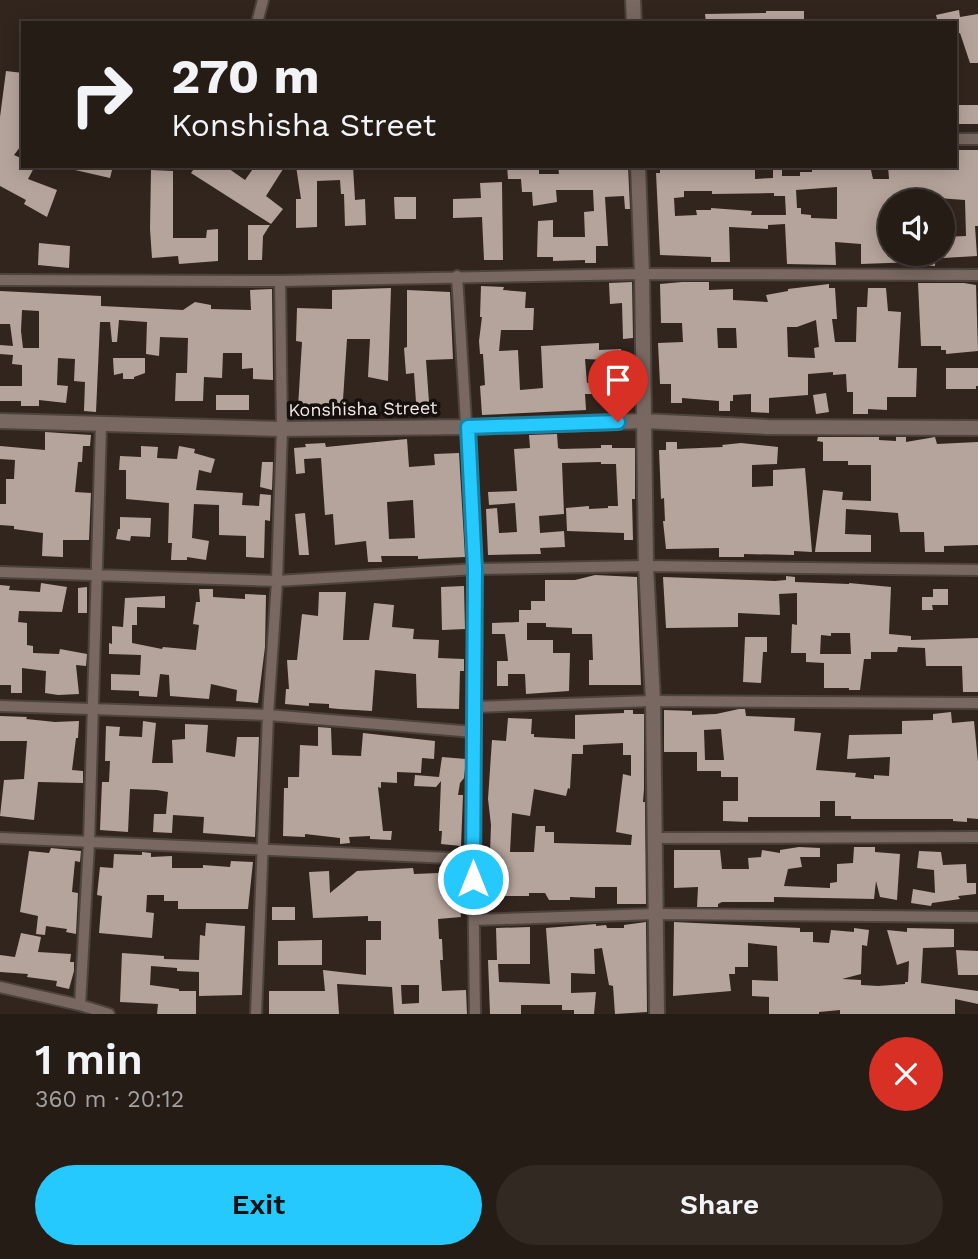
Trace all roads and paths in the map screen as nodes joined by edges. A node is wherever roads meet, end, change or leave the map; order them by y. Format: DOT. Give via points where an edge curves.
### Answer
graph roads {
  1 [pos="263,0"];
  2 [pos="633,0"];
  3 [pos="258,21"];
  4 [pos="634,21"];
  5 [pos="957,139"];
  6 [pos="978,139"];
  7 [pos="638,168"];
  8 [pos="642,274"];
  9 [pos="978,275"];
  10 [pos="457,276"];
  11 [pos="0,280"];
  12 [pos="280,281"];
  13 [pos="0,421"];
  14 [pos="643,421"];
  15 [pos="101,425"];
  16 [pos="468,427"];
  17 [pos="978,428"];
  18 [pos="282,429"];
  19 [pos="646,566"];
  20 [pos="475,569"];
  21 [pos="978,570"];
  22 [pos="0,572"];
  23 [pos="95,574"];
  24 [pos="277,581"];
  25 [pos="653,701"];
  26 [pos="978,702"];
  27 [pos="0,706"];
  28 [pos="92,707"];
  29 [pos="474,707"];
  30 [pos="268,715"];
  31 [pos="474,732"];
  32 [pos="978,836"];
  33 [pos="0,838"];
  34 [pos="656,838"];
  35 [pos="89,843"];
  36 [pos="263,851"];
  37 [pos="473,859"];
  38 [pos="655,914"];
  39 [pos="978,917"];
  40 [pos="474,920"];
  41 [pos="0,987"];
  42 [pos="80,1005"];
  43 [pos="109,1014"];
  44 [pos="256,1014"];
  45 [pos="475,1014"];
  46 [pos="657,1014"];
  1 -- 3 [label="street"];
  2 -- 4 [label="street"];
  5 -- 6 [label="street"];
  7 -- 8 [label="street"];
  8 -- 9 [label="street"];
  8 -- 10 [label="street"];
  8 -- 14 [label="street"];
  10 -- 12 [label="street"];
  10 -- 16 [label="street"];
  11 -- 12 [label="street"];
  12 -- 18 [label="street"];
  13 -- 15 [label="street, Konshisha Street"];
  14 -- 16 [label="street, Konshisha Street"];
  14 -- 17 [label="street, Konshisha Street"];
  14 -- 19 [label="street"];
  15 -- 18 [label="street, Konshisha Street"];
  15 -- 23 [label="street"];
  16 -- 18 [label="street, Konshisha Street"];
  16 -- 20 [label="street"];
  18 -- 24 [label="street"];
  19 -- 20 [label="street"];
  19 -- 21 [label="street"];
  19 -- 25 [label="street"];
  20 -- 24 [label="street"];
  20 -- 29 [label="street"];
  22 -- 23 [label="street"];
  23 -- 24 [label="street"];
  23 -- 28 [label="street"];
  24 -- 30 [label="street"];
  25 -- 26 [label="street"];
  25 -- 29 [label="street"];
  25 -- 34 [label="street"];
  27 -- 28 [label="street"];
  28 -- 30 [label="street"];
  28 -- 35 [label="street"];
  29 -- 31 [label="street"];
  30 -- 31 [label="street"];
  30 -- 36 [label="street"];
  31 -- 37 [label="street"];
  32 -- 34 [label="street"];
  33 -- 35 [label="street"];
  34 -- 38 [label="street"];
  35 -- 36 [label="street"];
  35 -- 42 [label="street"];
  36 -- 37 [label="street"];
  36 -- 44 [label="street"];
  37 -- 40 [label="street"];
  38 -- 39 [label="street"];
  38 -- 40 [label="street"];
  38 -- 46 [label="street"];
  40 -- 45 [label="street"];
  41 -- 42 [label="street"];
  42 -- 43 [label="street"];
}
